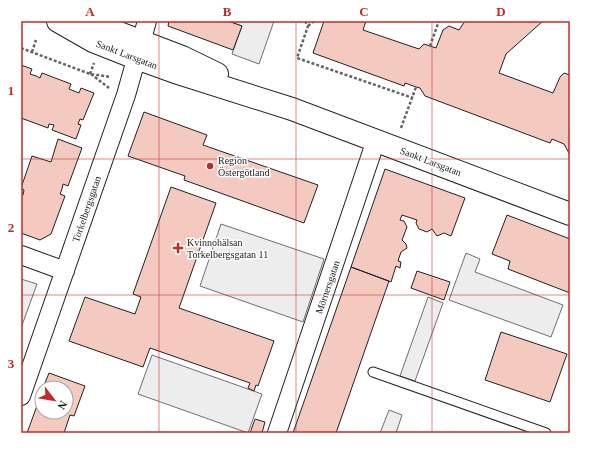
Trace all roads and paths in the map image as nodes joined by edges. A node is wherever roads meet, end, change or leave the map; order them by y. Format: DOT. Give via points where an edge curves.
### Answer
graph roads {
  1 [pos="58,21"];
  2 [pos="66,21"];
  3 [pos="148,21"];
  4 [pos="305,21"];
  5 [pos="314,21"];
  6 [pos="439,21"];
  7 [pos="308,26"];
  8 [pos="36,40"];
  9 [pos="430,46"];
  10 [pos="21,48"];
  11 [pos="138,50"];
  12 [pos="32,52"];
  13 [pos="90,74"];
  14 [pos="416,87"];
  15 [pos="413,98"];
  16 [pos="385,144"];
  17 [pos="570,214"];
  18 [pos="21,255"];
  19 [pos="65,271"];
  20 [pos="372,372"];
  21 [pos="21,396"];
  22 [pos="276,433"];
  23 [pos="546,433"];
  1 -- 11 [label="main road, Sankt Larsgatan" via="93,41"];
  2 -- 11 [label="main road, Sankt Larsgatan" via="98,25"];
  3 -- 11 [label="street, Torkelbergsgatan"];
  4 -- 7 [label="path"];
  5 -- 7 [label="path"];
  6 -- 9 [label="path"];
  7 -- 15 [label="path" via="297,58"];
  8 -- 12 [label="path"];
  10 -- 12 [label="path"];
  11 -- 16 [label="main road, Sankt Larsgatan" via="182,57 292,109"];
  11 -- 19 [label="street, Torkelbergsgatan" via="126,95"];
  12 -- 13 [label="path"];
  14 -- 15 [label="path"];
  15 -- 16 [label="path"];
  16 -- 17 [label="main road, Sankt Larsgatan"];
  16 -- 22 [label="street, Mörnersgatan"];
  18 -- 19 [label="street"];
  19 -- 21 [label="street, Torkelbergsgatan"];
  20 -- 23 [label="lane"];
}
